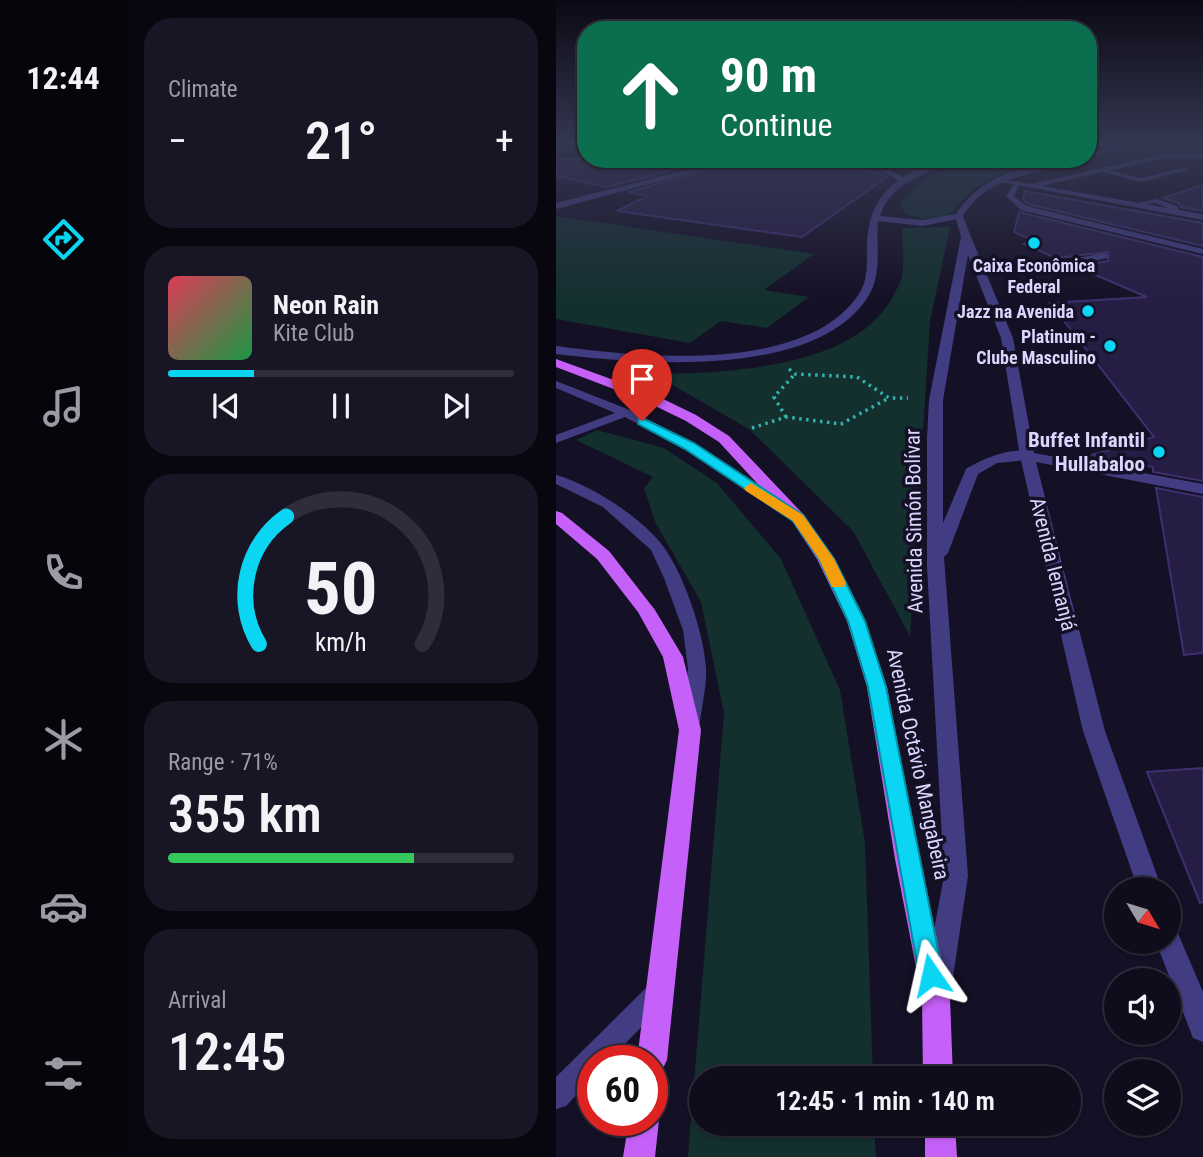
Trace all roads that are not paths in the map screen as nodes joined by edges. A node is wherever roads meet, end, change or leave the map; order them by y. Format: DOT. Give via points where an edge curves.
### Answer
graph roads {
  1 [pos="591,197"];
  2 [pos="884,197"];
  3 [pos="977,197"];
  4 [pos="1011,197"];
  5 [pos="1096,197"];
  6 [pos="556,206"];
  7 [pos="960,216"];
  8 [pos="1202,217"];
  9 [pos="874,218"];
  10 [pos="966,237"];
  11 [pos="1202,253"];
  12 [pos="1104,256"];
  13 [pos="978,267"];
  14 [pos="556,350"];
  15 [pos="556,363"];
  16 [pos="556,384"];
  17 [pos="626,413"];
  18 [pos="556,439"];
  19 [pos="1027,456"];
  20 [pos="556,479"];
  21 [pos="1202,489"];
  22 [pos="556,516"];
  23 [pos="798,518"];
  24 [pos="936,566"];
  25 [pos="690,730"];
  26 [pos="1146,877"];
  27 [pos="1174,954"];
  28 [pos="662,989"];
  29 [pos="936,998"];
  30 [pos="1202,1028"];
  31 [pos="654,1045"];
  32 [pos="938,1066"];
  33 [pos="556,1096"];
  34 [pos="642,1136"];
  35 [pos="940,1136"];
  36 [pos="639,1157"];
  37 [pos="940,1157"];
  1 -- 6 [label="street"];
  2 -- 9 [label="street"];
  3 -- 7 [label="street"];
  4 -- 11 [label="lane" via="1024,208"];
  5 -- 8 [label="street"];
  7 -- 9 [label="street" via="923,223"];
  7 -- 10 [label="street, Avenida Simón Bolívar"];
  9 -- 14 [label="street" via="872,275 854,310 832,327 774,348 721,357 607,357"];
  10 -- 13 [label="street, Avenida Iemanjá"];
  10 -- 24 [label="street, Avenida Simón Bolívar" via="936,400"];
  12 -- 13 [label="lane" via="1068,263"];
  13 -- 19 [label="street, Avenida Iemanjá" via="1007,338"];
  15 -- 23 [label="main road, Avenida Octávio Mangabeira" via="650,398 724,439"];
  16 -- 17 [label="lane"];
  17 -- 18 [label="lane"];
  17 -- 23 [label="lane" via="689,446"];
  19 -- 21 [label="street"];
  19 -- 24 [label="street" via="993,459 971,472"];
  19 -- 26 [label="street, Avenida Iemanjá" via="1094,731"];
  20 -- 25 [label="lane" via="608,504 657,548 691,630 697,670"];
  22 -- 25 [label="main road" via="603,555 646,610 673,657"];
  23 -- 29 [label="main road, Avenida Octávio Mangabeira" via="826,559 856,621 877,687"];
  24 -- 29 [label="street, Avenida Simón Bolívar" via="956,876"];
  25 -- 28 [label="main road"];
  27 -- 30 [label="street"];
  28 -- 31 [label="main road"];
  28 -- 33 [label="lane"];
  29 -- 32 [label="main road, Avenida Octávio Mangabeira"];
  34 -- 36 [label="main road"];
  35 -- 37 [label="main road"];
}
